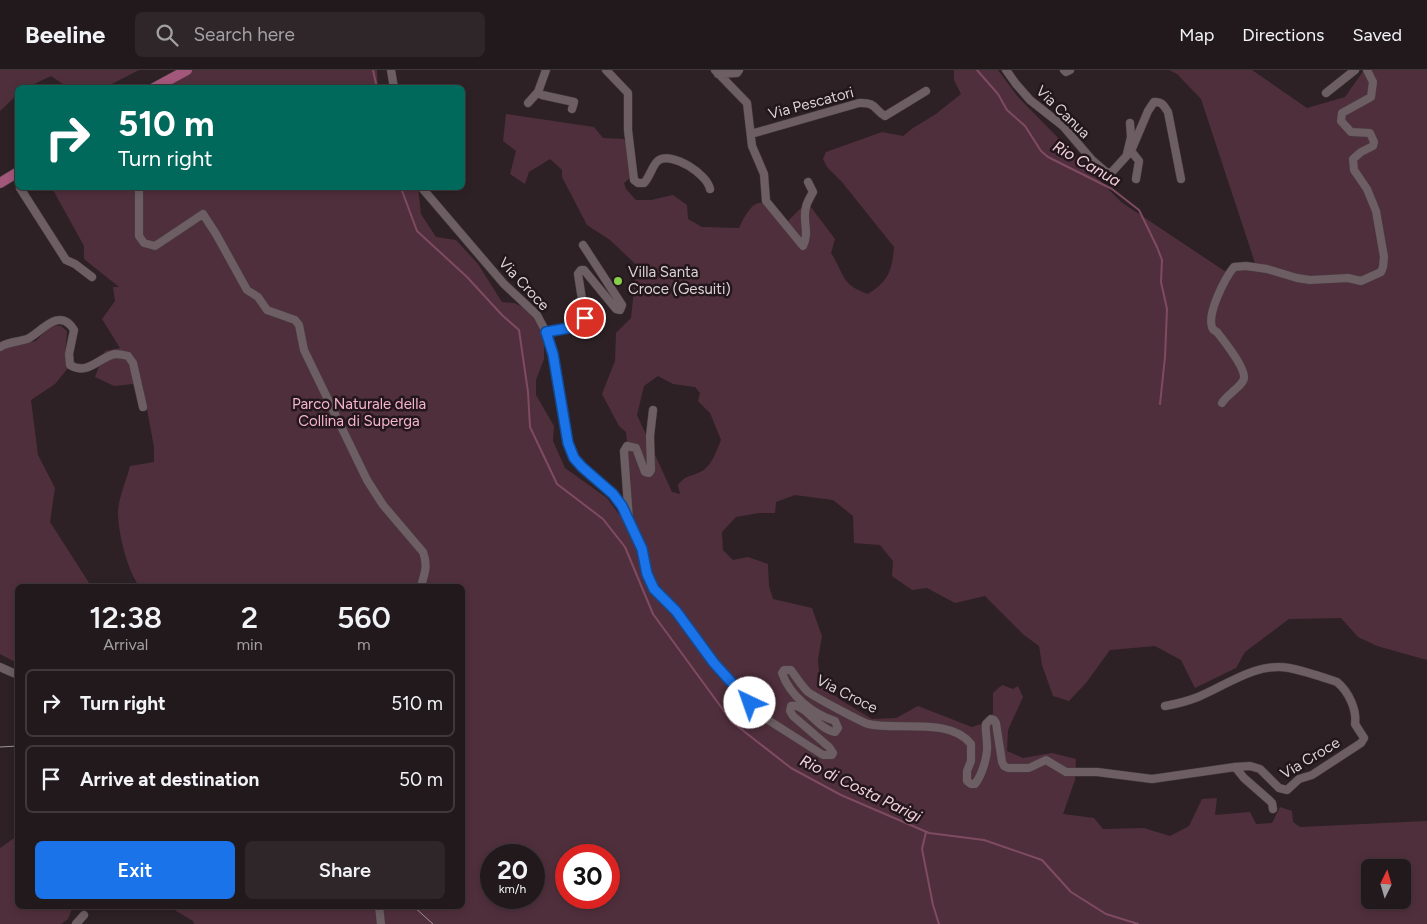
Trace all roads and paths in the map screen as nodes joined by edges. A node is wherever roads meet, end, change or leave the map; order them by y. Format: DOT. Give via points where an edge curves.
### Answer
graph roads {
  1 [pos="187,70"];
  2 [pos="391,70"];
  3 [pos="546,70"];
  4 [pos="606,70"];
  5 [pos="739,70"];
  6 [pos="1006,70"];
  7 [pos="1064,70"];
  8 [pos="1070,70"];
  9 [pos="1356,70"];
  10 [pos="1368,70"];
  11 [pos="717,72"];
  12 [pos="160,85"];
  13 [pos="394,85"];
  14 [pos="926,90"];
  15 [pos="538,92"];
  16 [pos="1326,93"];
  17 [pos="528,103"];
  18 [pos="572,109"];
  19 [pos="1130,123"];
  20 [pos="751,134"];
  21 [pos="1129,153"];
  22 [pos="15,177"];
  23 [pos="1136,179"];
  24 [pos="1181,179"];
  25 [pos="808,182"];
  26 [pos="0,183"];
  27 [pos="710,188"];
  28 [pos="21,190"];
  29 [pos="139,190"];
  30 [pos="424,190"];
  31 [pos="583,244"];
  32 [pos="92,277"];
  33 [pos="546,332"];
  34 [pos="0,347"];
  35 [pos="1222,403"];
  36 [pos="143,407"];
  37 [pos="653,410"];
  38 [pos="628,521"];
  39 [pos="422,584"];
  40 [pos="0,666"];
  41 [pos="15,674"];
  42 [pos="1165,706"];
  43 [pos="1235,767"];
  44 [pos="1273,809"];
  45 [pos="379,909"];
  46 [pos="84,914"];
  47 [pos="76,924"];
  48 [pos="381,924"];
  1 -- 12 [label="main road"];
  2 -- 13 [label="street"];
  3 -- 15 [label="street"];
  4 -- 27 [label="street" via="628,93 628,130 634,180 644,183 656,163 668,158 698,171"];
  5 -- 11 [label="street" via="737,73"];
  6 -- 21 [label="street, Via Canua" via="1030,100 1063,126 1106,172 1111,173"];
  7 -- 8 [label="street"];
  9 -- 16 [label="street"];
  10 -- 35 [label="street" via="1374,82 1371,97 1342,113 1341,121 1351,132 1370,133 1374,142 1353,159 1354,170 1375,207 1383,268 1362,281 1348,278 1310,280 1267,269 1234,267 1218,295 1211,318 1212,328 1228,346 1244,376 1243,382"];
  11 -- 20 [label="street, Via Pescatori" via="747,103"];
  14 -- 20 [label="street, Via Pescatori" via="885,116 876,106 865,102"];
  15 -- 17 [label="street"];
  15 -- 18 [label="street" via="574,102"];
  19 -- 21 [label="street"];
  20 -- 25 [label="street" via="752,146 764,174 766,201 803,246 807,238 806,207 813,192"];
  21 -- 23 [label="street" via="1139,161"];
  21 -- 24 [label="street, Via Canua" via="1148,111 1154,102 1162,103 1168,112"];
  22 -- 26 [label="main road"];
  28 -- 32 [label="street" via="66,260"];
  29 -- 39 [label="street" via="139,236 144,243 155,246 203,214 247,290 258,297 267,310 295,320 299,325 304,350 367,480 382,505 423,552 427,561"];
  30 -- 33 [label="street, Via Croce" via="504,284 537,314"];
  31 -- 33 [label="street" via="622,306 620,310 616,309 581,270 578,274 583,323"];
  33 -- 38 [label="street, Via Croce" via="553,354 568,443 574,458 613,494"];
  34 -- 36 [label="street" via="33,336 48,323 60,321 71,324 74,330 70,365 89,368 116,354 128,356 133,363"];
  37 -- 38 [label="street" via="649,473 645,472 636,448 627,446 624,451"];
  38 -- 43 [label="street, Via Croce" via="642,549 654,589 676,611 714,663 762,716 823,755 832,753 829,747 793,716 791,706 801,707 822,727 833,732 838,725 796,696 783,677 784,670 791,670 808,692 867,724 941,728 966,737 971,744 966,778 971,784 978,781 987,744 986,724 992,719 996,723 1002,762 1008,768 1029,768 1046,760 1066,772 1097,772 1152,779"];
  40 -- 41 [label="street"];
  42 -- 43 [label="street, Via Croce" via="1198,697 1254,671 1272,668 1288,668 1337,682 1349,694 1357,719 1355,724 1363,734 1363,741 1312,775 1298,779 1284,790 1260,769"];
  43 -- 44 [label="street" via="1272,803"];
  45 -- 48 [label="street"];
  46 -- 47 [label="street"];
}
